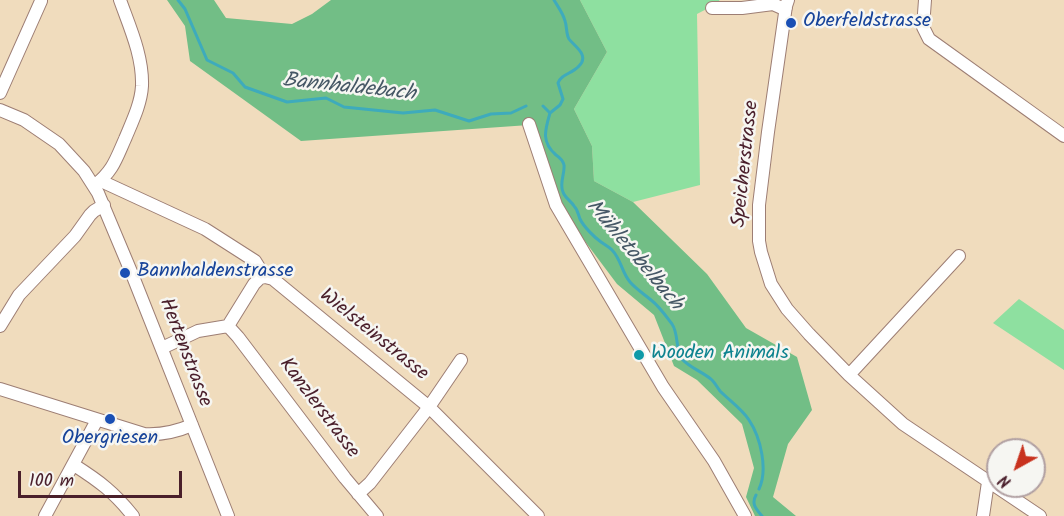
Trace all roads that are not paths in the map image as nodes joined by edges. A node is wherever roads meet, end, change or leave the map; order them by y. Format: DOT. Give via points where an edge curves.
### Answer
graph roads {
  1 [pos="120,0"];
  2 [pos="925,0"];
  3 [pos="41,1"];
  4 [pos="787,4"];
  5 [pos="712,8"];
  6 [pos="0,93"];
  7 [pos="0,110"];
  8 [pos="529,124"];
  9 [pos="1064,136"];
  10 [pos="98,183"];
  11 [pos="104,205"];
  12 [pos="958,256"];
  13 [pos="265,277"];
  14 [pos="0,326"];
  15 [pos="228,326"];
  16 [pos="162,348"];
  17 [pos="461,360"];
  18 [pos="849,375"];
  19 [pos="0,389"];
  20 [pos="429,407"];
  21 [pos="97,420"];
  22 [pos="192,425"];
  23 [pos="74,465"];
  24 [pos="986,481"];
  25 [pos="358,494"];
  26 [pos="986,496"];
  27 [pos="1012,498"];
  28 [pos="45,516"];
  29 [pos="133,516"];
  30 [pos="228,516"];
  31 [pos="377,516"];
  32 [pos="538,516"];
  33 [pos="745,516"];
  34 [pos="983,516"];
  35 [pos="1040,516"];
  1 -- 10 [label="street" via="137,46 142,85 137,110 111,171"];
  2 -- 9 [label="street" via="923,27 929,39"];
  3 -- 6 [label="street"];
  4 -- 5 [label="street" via="782,8 773,4"];
  4 -- 18 [label="street, Speicherstrasse" via="760,191 761,252 778,297"];
  7 -- 10 [label="street, Hertenstrasse" via="24,120 59,144"];
  8 -- 33 [label="street" via="556,205 663,387 714,461"];
  10 -- 11 [label="street, Hertenstrasse"];
  10 -- 13 [label="street, Wielsteinstrasse" via="205,229 255,261"];
  11 -- 14 [label="street" via="90,215 19,295"];
  11 -- 16 [label="street, Hertenstrasse"];
  12 -- 18 [label="street"];
  13 -- 15 [label="street" via="254,284"];
  13 -- 20 [label="street, Wielsteinstrasse" via="273,279"];
  15 -- 16 [label="street" via="198,331"];
  15 -- 25 [label="street, Kanzlerstrasse"];
  16 -- 22 [label="street, Hertenstrasse"];
  17 -- 20 [label="street"];
  18 -- 24 [label="street, Speicherstrasse" via="908,428"];
  19 -- 21 [label="street"];
  20 -- 25 [label="street"];
  20 -- 32 [label="street, Wielsteinstrasse"];
  21 -- 22 [label="street" via="154,435"];
  21 -- 23 [label="street"];
  22 -- 30 [label="street, Hertenstrasse"];
  23 -- 28 [label="street"];
  23 -- 29 [label="street" via="115,494"];
  25 -- 31 [label="street, Kanzlerstrasse"];
  26 -- 34 [label="street"];
  27 -- 35 [label="street, Speicherstrasse"];
}
